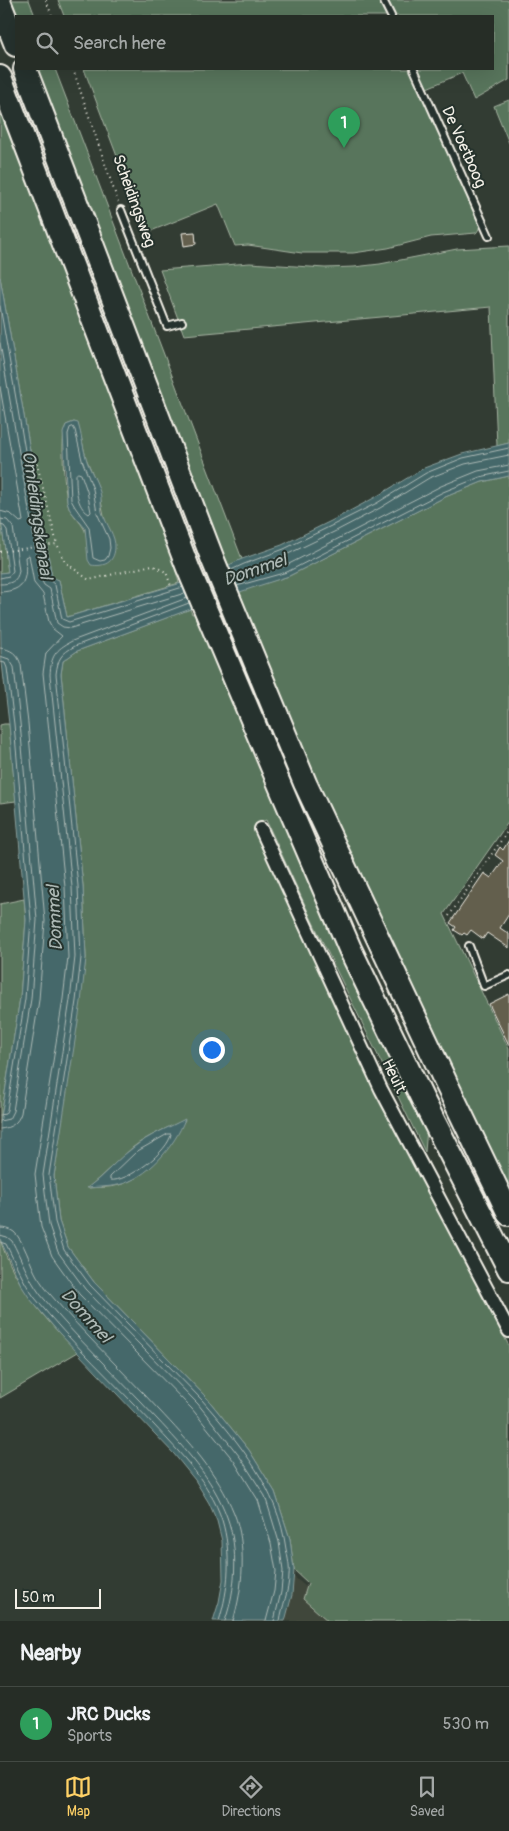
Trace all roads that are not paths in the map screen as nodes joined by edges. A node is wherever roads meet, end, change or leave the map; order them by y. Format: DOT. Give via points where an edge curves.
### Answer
graph roads {
  1 [pos="383,0"];
  2 [pos="0,4"];
  3 [pos="390,15"];
  4 [pos="15,42"];
  5 [pos="25,70"];
  6 [pos="414,70"];
  7 [pos="0,77"];
  8 [pos="121,210"];
  9 [pos="489,236"];
  10 [pos="182,322"];
  11 [pos="261,829"];
  12 [pos="469,946"];
  13 [pos="509,975"];
  14 [pos="509,1214"];
  15 [pos="509,1269"];
  16 [pos="509,1331"];
  1 -- 3 [label="lane"];
  2 -- 4 [label="highway"];
  5 -- 14 [label="highway" via="213,560 305,783"];
  6 -- 9 [label="lane, De Voetboog"];
  7 -- 15 [label="highway" via="205,610 350,949"];
  8 -- 10 [label="lane, Scheidingsweg" via="167,326"];
  11 -- 16 [label="street, Heult" via="381,1089"];
  12 -- 13 [label="lane" via="484,986"];
}
